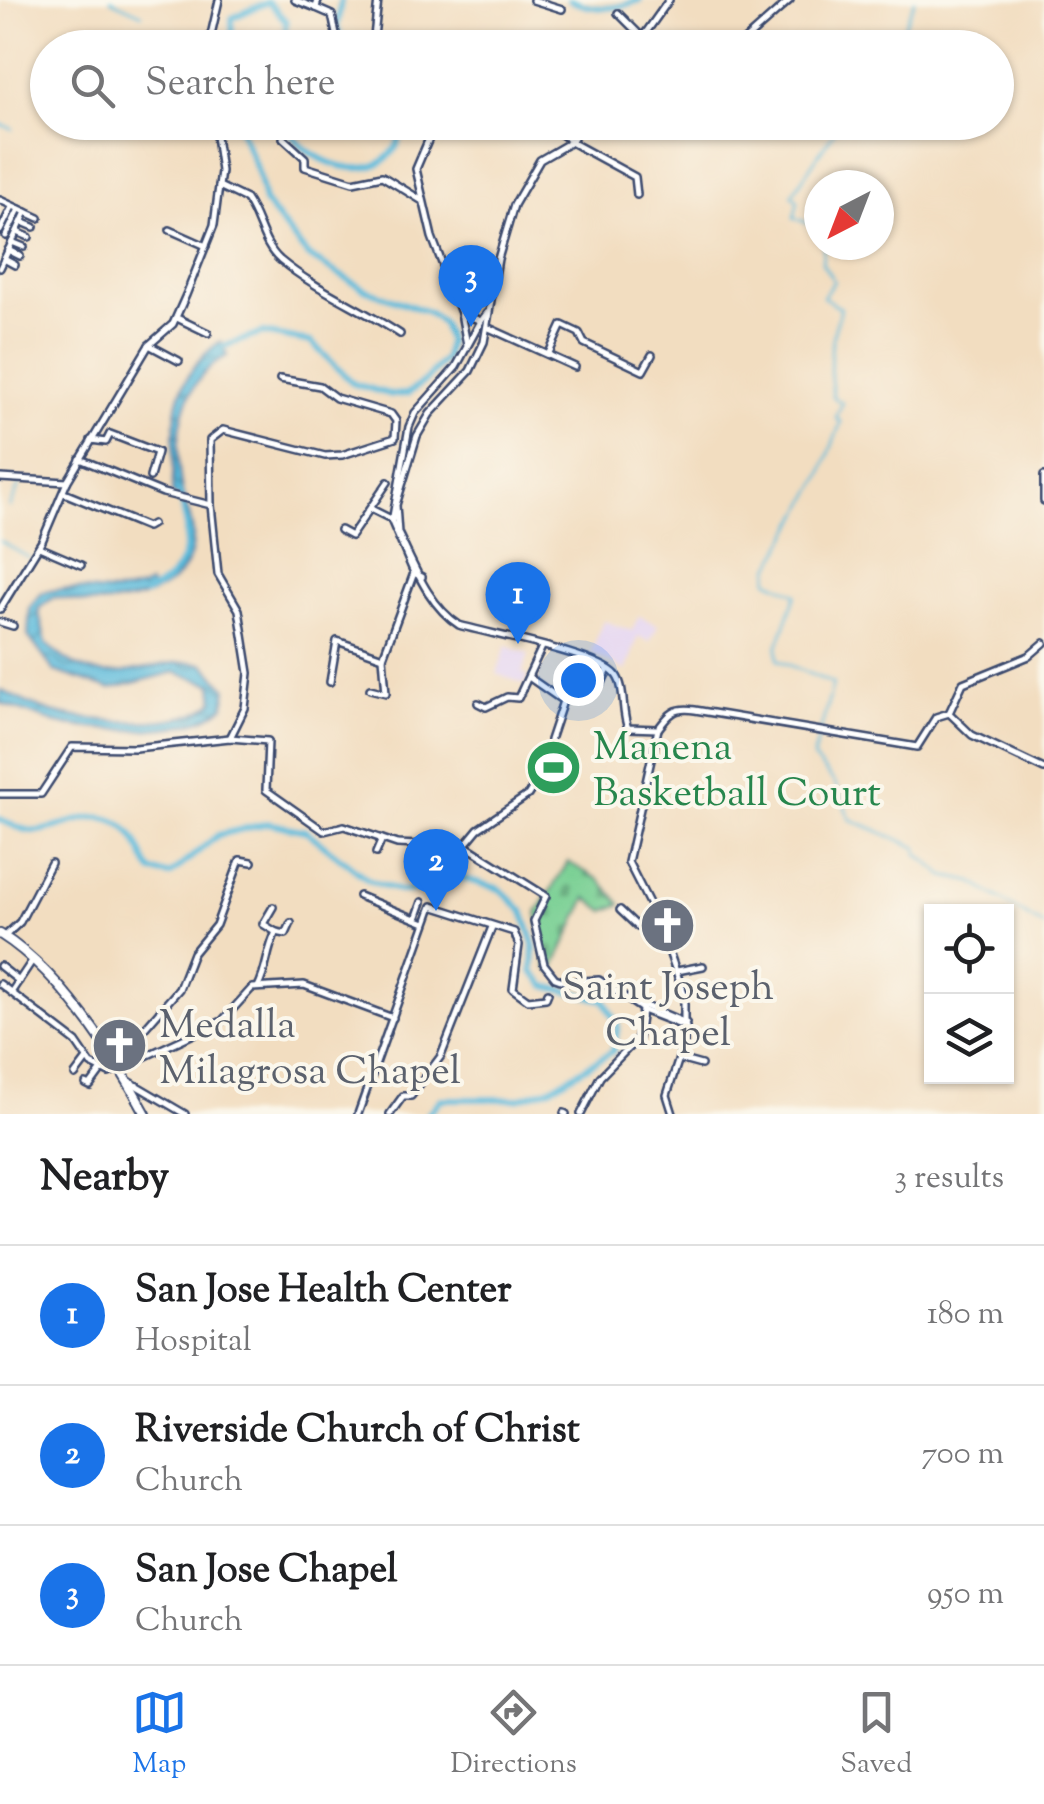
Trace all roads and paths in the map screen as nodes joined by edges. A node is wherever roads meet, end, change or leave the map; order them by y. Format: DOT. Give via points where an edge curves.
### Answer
graph roads {
  1 [pos="219,0"];
  2 [pos="295,0"];
  3 [pos="378,0"];
  4 [pos="533,0"];
  5 [pos="669,0"];
  6 [pos="790,0"];
  7 [pos="317,4"];
  8 [pos="562,8"];
  9 [pos="618,13"];
  10 [pos="213,30"];
  11 [pos="335,30"];
  12 [pos="375,30"];
  13 [pos="635,30"];
  14 [pos="648,30"];
  15 [pos="756,30"];
  16 [pos="219,140"];
  17 [pos="286,140"];
  18 [pos="427,140"];
  19 [pos="568,140"];
  20 [pos="571,142"];
  21 [pos="221,156"];
  22 [pos="233,157"];
  23 [pos="220,186"];
  24 [pos="637,194"];
  25 [pos="421,200"];
  26 [pos="2,202"];
  27 [pos="19,209"];
  28 [pos="0,211"];
  29 [pos="39,218"];
  30 [pos="22,222"];
  31 [pos="34,228"];
  32 [pos="170,230"];
  33 [pos="17,232"];
  34 [pos="6,236"];
  35 [pos="29,238"];
  36 [pos="209,242"];
  37 [pos="0,244"];
  38 [pos="24,247"];
  39 [pos="8,250"];
  40 [pos="20,256"];
  41 [pos="3,258"];
  42 [pos="16,265"];
  43 [pos="0,267"];
  44 [pos="460,313"];
  45 [pos="487,313"];
  46 [pos="178,318"];
  47 [pos="481,321"];
  48 [pos="488,328"];
  49 [pos="208,333"];
  50 [pos="400,334"];
  51 [pos="467,346"];
  52 [pos="148,350"];
  53 [pos="548,353"];
  54 [pos="652,355"];
  55 [pos="179,361"];
  56 [pos="576,367"];
  57 [pos="280,378"];
  58 [pos="95,438"];
  59 [pos="393,439"];
  60 [pos="406,443"];
  61 [pos="402,457"];
  62 [pos="411,459"];
  63 [pos="82,460"];
  64 [pos="1044,476"];
  65 [pos="1,477"];
  66 [pos="150,477"];
  67 [pos="388,482"];
  68 [pos="66,487"];
  69 [pos="1044,487"];
  70 [pos="170,494"];
  71 [pos="162,500"];
  72 [pos="1044,501"];
  73 [pos="211,504"];
  74 [pos="372,509"];
  75 [pos="394,519"];
  76 [pos="152,524"];
  77 [pos="340,530"];
  78 [pos="39,547"];
  79 [pos="81,565"];
  80 [pos="414,573"];
  81 [pos="422,577"];
  82 [pos="0,609"];
  83 [pos="0,622"];
  84 [pos="12,626"];
  85 [pos="1044,643"];
  86 [pos="542,647"];
  87 [pos="383,657"];
  88 [pos="608,670"];
  89 [pos="530,678"];
  90 [pos="330,682"];
  91 [pos="602,682"];
  92 [pos="370,689"];
  93 [pos="478,703"];
  94 [pos="950,712"];
  95 [pos="658,729"];
  96 [pos="230,738"];
  97 [pos="1044,769"];
  98 [pos="0,794"];
  99 [pos="382,839"];
  100 [pos="466,846"];
  101 [pos="376,853"];
  102 [pos="620,861"];
  103 [pos="252,862"];
  104 [pos="628,862"];
  105 [pos="51,863"];
  106 [pos="360,896"];
  107 [pos="422,902"];
  108 [pos="274,907"];
  109 [pos="620,910"];
  110 [pos="416,918"];
  111 [pos="291,923"];
  112 [pos="425,923"];
  113 [pos="492,927"];
  114 [pos="276,932"];
  115 [pos="661,933"];
  116 [pos="2,935"];
  117 [pos="32,960"];
  118 [pos="0,966"];
  119 [pos="703,966"];
  120 [pos="677,972"];
  121 [pos="19,981"];
  122 [pos="0,984"];
  123 [pos="258,987"];
  124 [pos="11,992"];
  125 [pos="548,994"];
  126 [pos="633,1002"];
  127 [pos="642,1007"];
  128 [pos="393,1018"];
  129 [pos="686,1025"];
  130 [pos="679,1058"];
  131 [pos="87,1059"];
  132 [pos="116,1061"];
  133 [pos="701,1065"];
  134 [pos="122,1070"];
  135 [pos="101,1071"];
  136 [pos="75,1075"];
  137 [pos="128,1080"];
  138 [pos="86,1084"];
  139 [pos="146,1114"];
  140 [pos="185,1114"];
  141 [pos="358,1114"];
  142 [pos="390,1114"];
  143 [pos="580,1114"];
  144 [pos="673,1114"];
  1 -- 10 [label="street"];
  2 -- 7 [label="street"];
  3 -- 12 [label="street"];
  4 -- 8 [label="street"];
  5 -- 14 [label="street"];
  6 -- 15 [label="street"];
  7 -- 11 [label="street" via="332,15"];
  9 -- 13 [label="street"];
  16 -- 21 [label="street"];
  17 -- 25 [label="street" via="305,167 352,182 382,176"];
  18 -- 25 [label="street" via="416,164"];
  19 -- 20 [label="street"];
  20 -- 24 [label="street" via="635,176"];
  20 -- 45 [label="street" via="540,160 514,205"];
  21 -- 22 [label="street"];
  21 -- 23 [label="street"];
  23 -- 36 [label="street"];
  23 -- 50 [label="street" via="246,199 279,259 334,299"];
  25 -- 44 [label="street"];
  26 -- 27 [label="street"];
  26 -- 28 [label="street"];
  27 -- 29 [label="street"];
  27 -- 30 [label="street"];
  27 -- 34 [label="street"];
  30 -- 31 [label="street"];
  30 -- 33 [label="street"];
  32 -- 36 [label="street"];
  33 -- 34 [label="street"];
  33 -- 35 [label="street"];
  34 -- 38 [label="street"];
  34 -- 39 [label="street"];
  36 -- 46 [label="street"];
  37 -- 39 [label="street"];
  39 -- 40 [label="street"];
  39 -- 41 [label="street"];
  41 -- 42 [label="street"];
  41 -- 43 [label="street"];
  44 -- 47 [label="street"];
  44 -- 51 [label="street"];
  45 -- 47 [label="street"];
  45 -- 48 [label="street"];
  46 -- 49 [label="street"];
  46 -- 52 [label="street"];
  47 -- 51 [label="street"];
  48 -- 53 [label="street"];
  48 -- 62 [label="street" via="470,372 425,423"];
  51 -- 60 [label="street" via="416,412"];
  52 -- 55 [label="street"];
  52 -- 58 [label="street"];
  53 -- 54 [label="street" via="562,325 642,372"];
  53 -- 56 [label="street"];
  57 -- 59 [label="street" via="391,414"];
  58 -- 63 [label="street"];
  58 -- 66 [label="street" via="106,442 110,434 157,452"];
  59 -- 60 [label="street"];
  59 -- 73 [label="street" via="325,456 223,430 210,440"];
  60 -- 61 [label="street"];
  61 -- 62 [label="street"];
  61 -- 75 [label="street"];
  62 -- 75 [label="street"];
  63 -- 68 [label="street"];
  63 -- 70 [label="street"];
  64 -- 69 [label="street"];
  65 -- 68 [label="street"];
  67 -- 74 [label="street"];
  68 -- 76 [label="street"];
  68 -- 78 [label="street"];
  69 -- 72 [label="street"];
  70 -- 71 [label="street"];
  70 -- 73 [label="street"];
  73 -- 96 [label="street" via="218,574 239,610 249,673 245,708"];
  74 -- 75 [label="street"];
  74 -- 77 [label="street" via="350,537"];
  75 -- 80 [label="street"];
  75 -- 81 [label="street"];
  78 -- 79 [label="street"];
  78 -- 82 [label="street"];
  80 -- 81 [label="street"];
  80 -- 87 [label="street"];
  81 -- 86 [label="street" via="436,606 458,625"];
  83 -- 84 [label="street"];
  85 -- 94 [label="street" via="1029,656 963,683"];
  86 -- 88 [label="street"];
  86 -- 89 [label="street"];
  87 -- 90 [label="street" via="338,642"];
  87 -- 92 [label="street" via="386,692"];
  88 -- 91 [label="street"];
  88 -- 95 [label="street" via="618,681 628,728"];
  89 -- 93 [label="street" via="516,698"];
  89 -- 100 [label="street" via="563,702 550,740 553,755 528,795 478,829"];
  94 -- 95 [label="street" via="936,717 917,747 681,708"];
  94 -- 97 [label="street" via="972,735"];
  95 -- 104 [label="street"];
  96 -- 98 [label="street" via="80,746 66,752 41,794"];
  96 -- 99 [label="street" via="270,743 266,790 311,824"];
  99 -- 100 [label="street"];
  99 -- 101 [label="street"];
  100 -- 126 [label="street" via="546,896 534,920 544,964 555,978 599,980"];
  102 -- 104 [label="street"];
  103 -- 132 [label="street" via="240,860 216,925 194,953 179,990"];
  104 -- 115 [label="street"];
  105 -- 116 [label="street" via="20,922"];
  106 -- 110 [label="street"];
  107 -- 110 [label="street"];
  108 -- 114 [label="street" via="263,924"];
  109 -- 115 [label="street" via="638,927"];
  110 -- 112 [label="street"];
  111 -- 114 [label="street" via="286,935"];
  112 -- 113 [label="street" via="435,906"];
  112 -- 128 [label="street"];
  113 -- 125 [label="street" via="517,937 514,992 538,1000"];
  113 -- 142 [label="street" via="441,1056"];
  114 -- 123 [label="street"];
  115 -- 120 [label="street"];
  116 -- 117 [label="main road"];
  117 -- 121 [label="street"];
  117 -- 132 [label="main road"];
  118 -- 121 [label="street"];
  119 -- 120 [label="street"];
  120 -- 129 [label="street"];
  121 -- 124 [label="street"];
  122 -- 124 [label="street"];
  123 -- 128 [label="street" via="304,985"];
  123 -- 134 [label="street" via="241,995 222,1021"];
  124 -- 131 [label="street" via="76,1042"];
  126 -- 127 [label="street"];
  126 -- 129 [label="street"];
  127 -- 129 [label="street"];
  127 -- 143 [label="street" via="638,1038 600,1077"];
  128 -- 141 [label="street"];
  129 -- 130 [label="street"];
  130 -- 133 [label="street"];
  130 -- 144 [label="street" via="667,1089"];
  131 -- 135 [label="street"];
  131 -- 136 [label="street"];
  132 -- 134 [label="main road"];
  134 -- 135 [label="street"];
  134 -- 137 [label="main road"];
  135 -- 138 [label="street"];
  137 -- 139 [label="main road"];
  137 -- 140 [label="street"];
}
